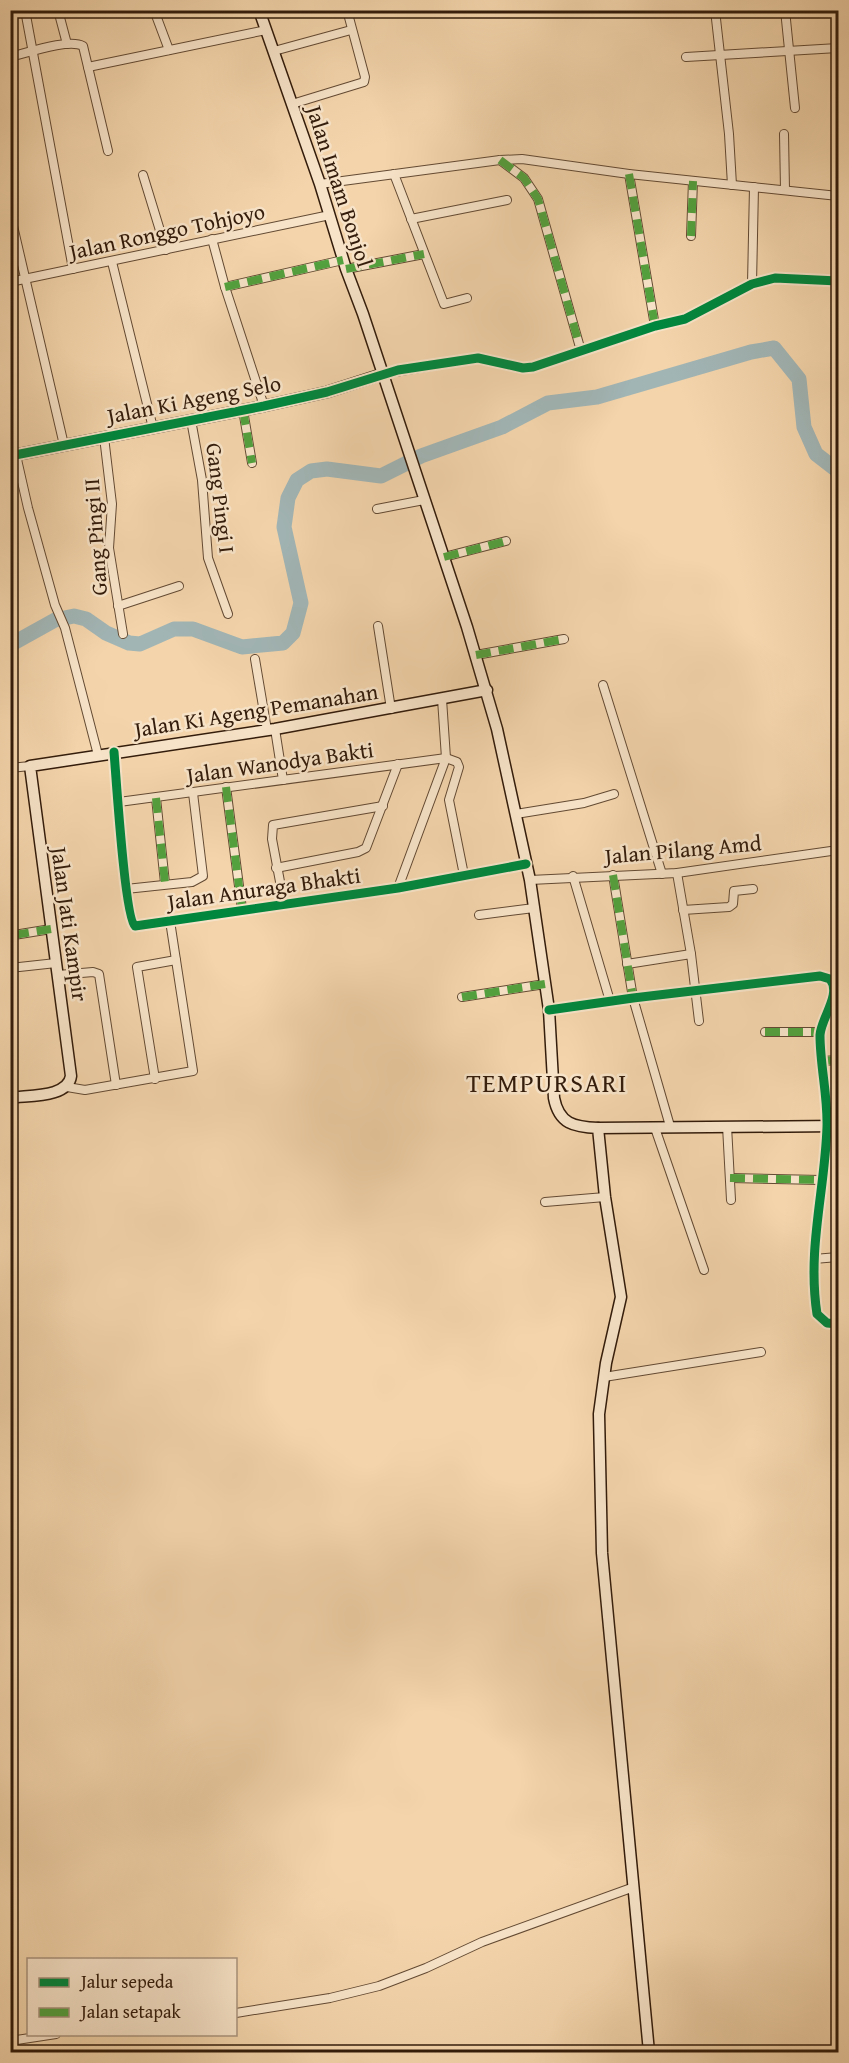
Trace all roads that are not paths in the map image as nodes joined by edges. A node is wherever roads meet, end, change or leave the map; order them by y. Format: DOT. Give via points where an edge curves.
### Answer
graph roads {
  1 [pos="25,10"];
  2 [pos="58,10"];
  3 [pos="154,10"];
  4 [pos="259,10"];
  5 [pos="347,10"];
  6 [pos="715,10"];
  7 [pos="785,10"];
  8 [pos="266,30"];
  9 [pos="351,30"];
  10 [pos="67,44"];
  11 [pos="838,48"];
  12 [pos="169,50"];
  13 [pos="274,51"];
  14 [pos="789,51"];
  15 [pos="31,52"];
  16 [pos="720,55"];
  17 [pos="10,57"];
  18 [pos="686,57"];
  19 [pos="88,68"];
  20 [pos="292,104"];
  21 [pos="795,108"];
  22 [pos="784,134"];
  23 [pos="108,151"];
  24 [pos="500,160"];
  25 [pos="394,174"];
  26 [pos="629,174"];
  27 [pos="143,175"];
  28 [pos="693,181"];
  29 [pos="320,184"];
  30 [pos="732,185"];
  31 [pos="754,187"];
  32 [pos="785,190"];
  33 [pos="838,196"];
  34 [pos="507,200"];
  35 [pos="10,213"];
  36 [pos="330,214"];
  37 [pos="411,219"];
  38 [pos="691,236"];
  39 [pos="212,239"];
  40 [pos="166,250"];
  41 [pos="424,254"];
  42 [pos="112,262"];
  43 [pos="345,265"];
  44 [pos="73,269"];
  45 [pos="26,278"];
  46 [pos="838,281"];
  47 [pos="10,282"];
  48 [pos="752,284"];
  49 [pos="225,287"];
  50 [pos="467,298"];
  51 [pos="655,326"];
  52 [pos="581,351"];
  53 [pos="383,374"];
  54 [pos="264,406"];
  55 [pos="243,410"];
  56 [pos="191,420"];
  57 [pos="153,428"];
  58 [pos="104,437"];
  59 [pos="64,445"];
  60 [pos="13,455"];
  61 [pos="252,463"];
  62 [pos="424,500"];
  63 [pos="377,509"];
  64 [pos="506,541"];
  65 [pos="444,557"];
  66 [pos="179,586"];
  67 [pos="118,606"];
  68 [pos="228,614"];
  69 [pos="378,627"];
  70 [pos="123,634"];
  71 [pos="564,639"];
  72 [pos="476,655"];
  73 [pos="255,659"];
  74 [pos="603,685"];
  75 [pos="487,690"];
  76 [pos="442,699"];
  77 [pos="391,709"];
  78 [pos="271,730"];
  79 [pos="114,752"];
  80 [pos="98,755"];
  81 [pos="446,759"];
  82 [pos="398,764"];
  83 [pos="30,766"];
  84 [pos="10,768"];
  85 [pos="283,780"];
  86 [pos="226,788"];
  87 [pos="193,793"];
  88 [pos="614,794"];
  89 [pos="156,798"];
  90 [pos="119,802"];
  91 [pos="383,806"];
  92 [pos="516,813"];
  93 [pos="838,850"];
  94 [pos="526,864"];
  95 [pos="276,868"];
  96 [pos="677,873"];
  97 [pos="662,874"];
  98 [pos="464,875"];
  99 [pos="613,875"];
  100 [pos="573,876"];
  101 [pos="530,880"];
  102 [pos="165,883"];
  103 [pos="398,888"];
  104 [pos="126,889"];
  105 [pos="753,889"];
  106 [pos="284,903"];
  107 [pos="534,908"];
  108 [pos="242,909"];
  109 [pos="683,910"];
  110 [pos="479,915"];
  111 [pos="170,921"];
  112 [pos="51,929"];
  113 [pos="14,935"];
  114 [pos="691,954"];
  115 [pos="176,960"];
  116 [pos="56,963"];
  117 [pos="627,964"];
  118 [pos="10,968"];
  119 [pos="58,975"];
  120 [pos="834,979"];
  121 [pos="545,984"];
  122 [pos="697,992"];
  123 [pos="462,997"];
  124 [pos="633,998"];
  125 [pos="610,1001"];
  126 [pos="549,1010"];
  127 [pos="699,1021"];
  128 [pos="765,1032"];
  129 [pos="820,1032"];
  130 [pos="838,1060"];
  131 [pos="822,1061"];
  132 [pos="155,1079"];
  133 [pos="116,1085"];
  134 [pos="67,1087"];
  135 [pos="10,1098"];
  136 [pos="670,1126"];
  137 [pos="727,1126"];
  138 [pos="833,1126"];
  139 [pos="598,1128"];
  140 [pos="655,1128"];
  141 [pos="730,1178"];
  142 [pos="821,1180"];
  143 [pos="605,1197"];
  144 [pos="731,1200"];
  145 [pos="544,1202"];
  146 [pos="838,1257"];
  147 [pos="814,1259"];
  148 [pos="704,1270"];
  149 [pos="838,1324"];
  150 [pos="761,1352"];
  151 [pos="604,1377"];
  152 [pos="634,1887"];
  153 [pos="237,2013"];
  154 [pos="43,2036"];
  155 [pos="10,2041"];
  156 [pos="649,2052"];
  1 -- 15 [label="street"];
  2 -- 10 [label="street"];
  3 -- 12 [label="street"];
  4 -- 8 [label="main road, Jalan Imam Bonjol"];
  5 -- 9 [label="street"];
  6 -- 16 [label="street"];
  7 -- 14 [label="street"];
  8 -- 12 [label="street"];
  8 -- 13 [label="main road, Jalan Imam Bonjol"];
  9 -- 13 [label="street"];
  9 -- 20 [label="street" via="365,76 362,84"];
  10 -- 15 [label="street"];
  10 -- 19 [label="street" via="76,42 83,46"];
  11 -- 14 [label="street"];
  12 -- 19 [label="street"];
  13 -- 20 [label="main road, Jalan Imam Bonjol"];
  14 -- 16 [label="street"];
  14 -- 21 [label="street"];
  15 -- 17 [label="street"];
  15 -- 44 [label="street"];
  16 -- 18 [label="street"];
  16 -- 30 [label="street"];
  19 -- 23 [label="street"];
  20 -- 29 [label="main road, Jalan Imam Bonjol"];
  22 -- 32 [label="street"];
  24 -- 25 [label="street"];
  24 -- 26 [label="street" via="522,159"];
  24 -- 52 [label="street" via="524,178 538,199"];
  25 -- 29 [label="street"];
  25 -- 37 [label="street"];
  26 -- 28 [label="street"];
  26 -- 51 [label="street"];
  27 -- 40 [label="street"];
  28 -- 30 [label="street"];
  28 -- 38 [label="street"];
  29 -- 36 [label="main road, Jalan Imam Bonjol"];
  30 -- 31 [label="street"];
  31 -- 32 [label="street"];
  31 -- 48 [label="street"];
  32 -- 33 [label="street"];
  34 -- 37 [label="street"];
  35 -- 45 [label="street"];
  36 -- 39 [label="street, Jalan Ronggo Tohjoyo"];
  36 -- 43 [label="main road, Jalan Imam Bonjol"];
  37 -- 41 [label="street"];
  39 -- 40 [label="street, Jalan Ronggo Tohjoyo"];
  39 -- 49 [label="street"];
  40 -- 42 [label="street, Jalan Ronggo Tohjoyo"];
  41 -- 43 [label="street"];
  41 -- 50 [label="street" via="444,304"];
  42 -- 44 [label="street, Jalan Ronggo Tohjoyo"];
  42 -- 57 [label="street"];
  43 -- 49 [label="street"];
  43 -- 53 [label="main road, Jalan Imam Bonjol"];
  44 -- 45 [label="street, Jalan Ronggo Tohjoyo"];
  45 -- 47 [label="street, Jalan Ronggo Tohjoyo"];
  45 -- 59 [label="street"];
  46 -- 48 [label="street" via="775,278"];
  48 -- 51 [label="street" via="696,315"];
  49 -- 54 [label="street"];
  51 -- 52 [label="street"];
  52 -- 53 [label="street" via="530,367 478,358"];
  53 -- 54 [label="main road, Jalan Ki Ageng Selo"];
  53 -- 62 [label="main road, Jalan Imam Bonjol"];
  54 -- 55 [label="main road, Jalan Ki Ageng Selo"];
  55 -- 56 [label="main road, Jalan Ki Ageng Selo"];
  55 -- 61 [label="street"];
  56 -- 57 [label="main road, Jalan Ki Ageng Selo"];
  56 -- 68 [label="street, Gang Pingi I" via="202,480 208,558"];
  57 -- 58 [label="main road, Jalan Ki Ageng Selo"];
  58 -- 59 [label="main road, Jalan Ki Ageng Selo"];
  58 -- 67 [label="street, Gang Pingi II" via="112,504 109,548"];
  59 -- 60 [label="main road, Jalan Ki Ageng Selo"];
  60 -- 80 [label="street"];
  62 -- 63 [label="street"];
  62 -- 65 [label="main road, Jalan Imam Bonjol"];
  64 -- 65 [label="street"];
  65 -- 72 [label="main road, Jalan Imam Bonjol"];
  66 -- 67 [label="street"];
  67 -- 70 [label="street, Gang Pingi II"];
  69 -- 77 [label="street"];
  71 -- 72 [label="street"];
  72 -- 75 [label="main road, Jalan Imam Bonjol"];
  73 -- 78 [label="street"];
  74 -- 97 [label="street"];
  75 -- 76 [label="main road, Jalan Ki Ageng Pemanahan"];
  75 -- 92 [label="main road, Jalan Imam Bonjol"];
  76 -- 77 [label="main road, Jalan Ki Ageng Pemanahan"];
  76 -- 81 [label="street"];
  77 -- 78 [label="main road, Jalan Ki Ageng Pemanahan"];
  78 -- 79 [label="main road, Jalan Ki Ageng Pemanahan"];
  78 -- 85 [label="street"];
  79 -- 80 [label="main road, Jalan Ki Ageng Pemanahan"];
  79 -- 90 [label="street"];
  80 -- 83 [label="main road, Jalan Ki Ageng Pemanahan"];
  81 -- 82 [label="street, Jalan Wanodya Bakti"];
  81 -- 98 [label="street" via="457,762 459,767 449,800"];
  81 -- 103 [label="street"];
  82 -- 85 [label="street, Jalan Wanodya Bakti"];
  82 -- 91 [label="street"];
  83 -- 84 [label="street"];
  83 -- 112 [label="main road, Jalan Jati Kampir"];
  85 -- 86 [label="street, Jalan Wanodya Bakti"];
  86 -- 87 [label="street, Jalan Wanodya Bakti"];
  86 -- 108 [label="street"];
  87 -- 89 [label="street, Jalan Wanodya Bakti"];
  87 -- 102 [label="street" via="203,874 195,881"];
  88 -- 92 [label="street" via="584,803"];
  89 -- 90 [label="street, Jalan Wanodya Bakti"];
  89 -- 102 [label="street"];
  90 -- 104 [label="street"];
  91 -- 95 [label="street" via="369,844 362,850"];
  91 -- 95 [label="street" via="274,823 271,831"];
  92 -- 94 [label="main road, Jalan Imam Bonjol"];
  93 -- 96 [label="street, Jalan Pilang Amd"];
  94 -- 98 [label="street, Jalan Anuraga Bhakti"];
  94 -- 101 [label="main road, Jalan Imam Bonjol"];
  95 -- 106 [label="street"];
  96 -- 97 [label="street, Jalan Pilang Amd"];
  96 -- 109 [label="street"];
  97 -- 99 [label="street, Jalan Pilang Amd"];
  98 -- 103 [label="street, Jalan Anuraga Bhakti"];
  99 -- 100 [label="street, Jalan Pilang Amd"];
  99 -- 117 [label="street"];
  100 -- 101 [label="street, Jalan Pilang Amd"];
  100 -- 125 [label="street"];
  101 -- 107 [label="main road, Jalan Imam Bonjol"];
  102 -- 104 [label="street"];
  103 -- 106 [label="street, Jalan Anuraga Bhakti"];
  104 -- 111 [label="street, Jalan Anuraga Bhakti" via="135,926"];
  105 -- 109 [label="street" via="734,891 729,907"];
  106 -- 108 [label="street, Jalan Anuraga Bhakti"];
  107 -- 110 [label="street"];
  107 -- 121 [label="main road, Jalan Imam Bonjol"];
  108 -- 111 [label="street, Jalan Anuraga Bhakti"];
  109 -- 114 [label="street"];
  111 -- 115 [label="street"];
  112 -- 113 [label="street"];
  112 -- 116 [label="main road, Jalan Jati Kampir"];
  114 -- 117 [label="street"];
  114 -- 122 [label="street"];
  115 -- 132 [label="street" via="193,1071"];
  115 -- 132 [label="street" via="136,969"];
  116 -- 118 [label="street"];
  116 -- 119 [label="main road, Jalan Jati Kampir"];
  117 -- 124 [label="street"];
  119 -- 133 [label="street" via="99,974"];
  119 -- 134 [label="main road, Jalan Jati Kampir" via="71,1076"];
  120 -- 122 [label="street" via="820,976"];
  120 -- 129 [label="street"];
  121 -- 123 [label="street"];
  121 -- 126 [label="main road, Jalan Imam Bonjol"];
  122 -- 124 [label="street"];
  122 -- 127 [label="street"];
  124 -- 125 [label="street"];
  124 -- 136 [label="street"];
  125 -- 126 [label="street"];
  126 -- 139 [label="main road, Jalan Imam Bonjol" via="557,1112 571,1126"];
  128 -- 129 [label="street"];
  129 -- 131 [label="street"];
  130 -- 131 [label="street"];
  131 -- 138 [label="street"];
  132 -- 133 [label="street"];
  133 -- 134 [label="street" via="79,1090"];
  134 -- 135 [label="main road" via="57,1092"];
  136 -- 137 [label="main road, Jalan Imam Bonjol"];
  136 -- 140 [label="main road, Jalan Imam Bonjol"];
  137 -- 138 [label="main road, Jalan Imam Bonjol"];
  137 -- 141 [label="street"];
  138 -- 142 [label="street"];
  139 -- 140 [label="main road, Jalan Imam Bonjol"];
  139 -- 143 [label="main road"];
  140 -- 148 [label="street"];
  141 -- 142 [label="street"];
  141 -- 144 [label="street"];
  142 -- 147 [label="street"];
  143 -- 145 [label="street"];
  143 -- 151 [label="main road" via="621,1297"];
  146 -- 147 [label="street"];
  147 -- 149 [label="street" via="817,1314 827,1323"];
  150 -- 151 [label="street"];
  151 -- 152 [label="main road" via="598,1447 603,1576"];
  152 -- 153 [label="street" via="482,1942 379,1986"];
  152 -- 156 [label="main road"];
  154 -- 155 [label="street"];
}
